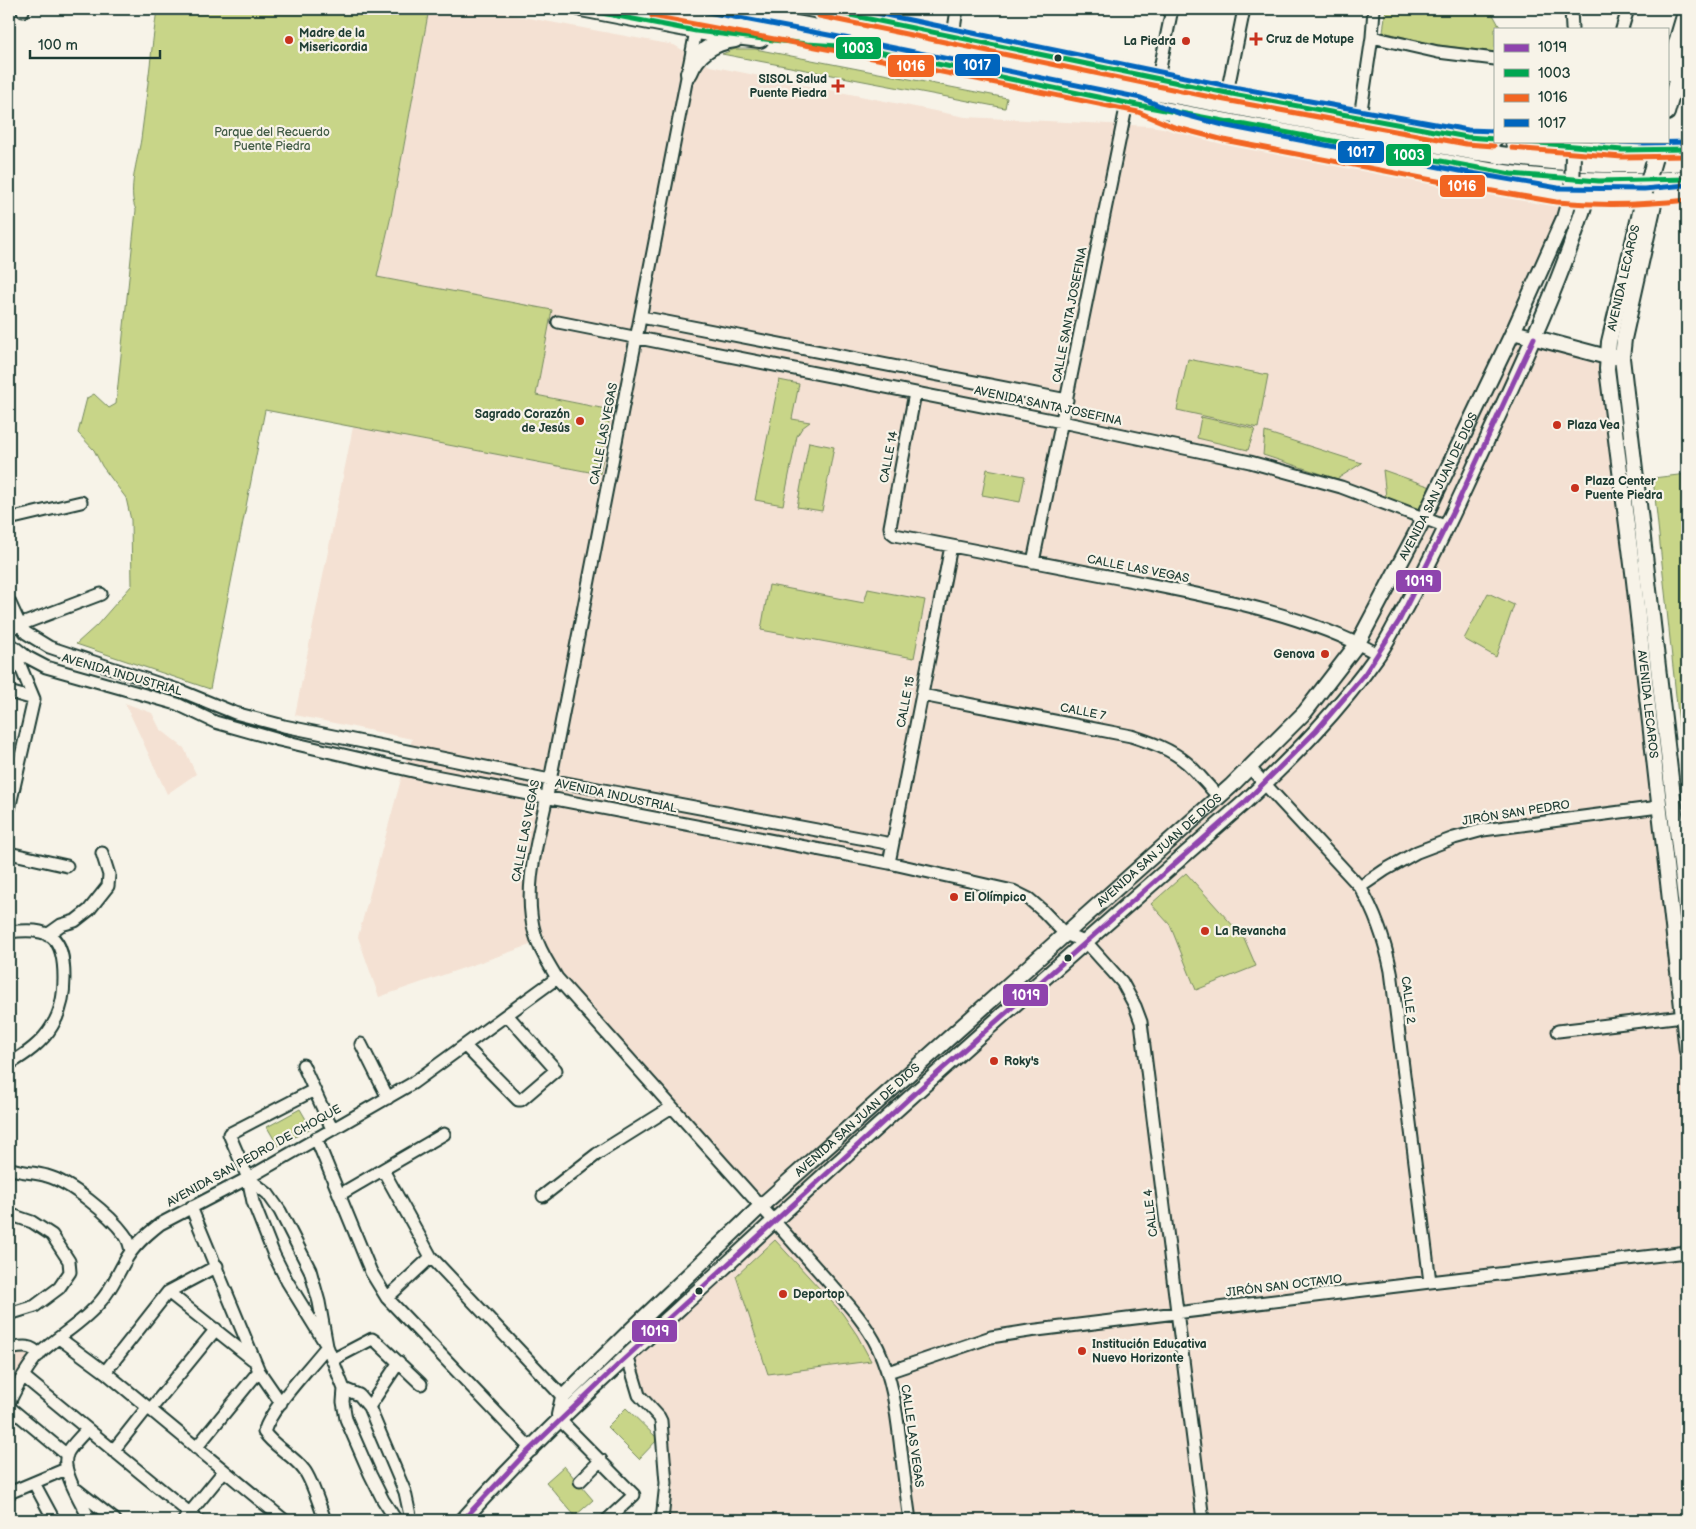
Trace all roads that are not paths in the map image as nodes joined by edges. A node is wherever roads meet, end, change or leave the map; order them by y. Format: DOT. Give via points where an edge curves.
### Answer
graph roads {
  1 [pos="581,9"];
  2 [pos="653,9"];
  3 [pos="717,9"];
  4 [pos="780,9"];
  5 [pos="821,9"];
  6 [pos="957,9"];
  7 [pos="1172,9"];
  8 [pos="1244,9"];
  9 [pos="1374,9"];
  10 [pos="1570,9"];
  11 [pos="1628,9"];
  12 [pos="1686,9"];
  13 [pos="740,13"];
  14 [pos="1572,28"];
  15 [pos="1622,28"];
  16 [pos="696,31"];
  17 [pos="953,36"];
  18 [pos="1372,37"];
  19 [pos="748,38"];
  20 [pos="1687,42"];
  21 [pos="854,47"];
  22 [pos="1494,59"];
  23 [pos="1674,69"];
  24 [pos="688,73"];
  25 [pos="1158,78"];
  26 [pos="1227,93"];
  27 [pos="1133,104"];
  28 [pos="1668,107"];
  29 [pos="1360,116"];
  30 [pos="1176,120"];
  31 [pos="1494,139"];
  32 [pos="1521,142"];
  33 [pos="1644,145"];
  34 [pos="1572,148"];
  35 [pos="1687,148"];
  36 [pos="1657,150"];
  37 [pos="1687,162"];
  38 [pos="1687,179"];
  39 [pos="1687,192"];
  40 [pos="1571,193"];
  41 [pos="1648,195"];
  42 [pos="1587,196"];
  43 [pos="640,317"];
  44 [pos="558,322"];
  45 [pos="1513,332"];
  46 [pos="637,337"];
  47 [pos="1534,338"];
  48 [pos="1607,357"];
  49 [pos="1622,358"];
  50 [pos="915,393"];
  51 [pos="1067,400"];
  52 [pos="1062,422"];
  53 [pos="81,502"];
  54 [pos="1424,518"];
  55 [pos="9,519"];
  56 [pos="890,527"];
  57 [pos="1447,527"];
  58 [pos="952,546"];
  59 [pos="1034,562"];
  60 [pos="100,594"];
  61 [pos="9,601"];
  62 [pos="14,627"];
  63 [pos="10,642"];
  64 [pos="1358,643"];
  65 [pos="1378,654"];
  66 [pos="9,692"];
  67 [pos="922,695"];
  68 [pos="34,699"];
  69 [pos="1250,768"];
  70 [pos="13,773"];
  71 [pos="550,780"];
  72 [pos="1265,784"];
  73 [pos="1231,786"];
  74 [pos="546,796"];
  75 [pos="1219,797"];
  76 [pos="1246,801"];
  77 [pos="1660,807"];
  78 [pos="9,809"];
  79 [pos="892,844"];
  80 [pos="9,853"];
  81 [pos="102,853"];
  82 [pos="1665,856"];
  83 [pos="889,863"];
  84 [pos="1684,865"];
  85 [pos="67,866"];
  86 [pos="1667,877"];
  87 [pos="1686,887"];
  88 [pos="1360,888"];
  89 [pos="1687,916"];
  90 [pos="9,932"];
  91 [pos="1065,934"];
  92 [pos="47,935"];
  93 [pos="1087,943"];
  94 [pos="558,978"];
  95 [pos="508,1016"];
  96 [pos="1683,1016"];
  97 [pos="1558,1032"];
  98 [pos="361,1044"];
  99 [pos="465,1046"];
  100 [pos="1687,1051"];
  101 [pos="9,1064"];
  102 [pos="303,1065"];
  103 [pos="314,1090"];
  104 [pos="388,1098"];
  105 [pos="672,1107"];
  106 [pos="332,1129"];
  107 [pos="444,1134"];
  108 [pos="316,1138"];
  109 [pos="9,1168"];
  110 [pos="383,1170"];
  111 [pos="248,1178"];
  112 [pos="339,1195"];
  113 [pos="543,1196"];
  114 [pos="762,1206"];
  115 [pos="191,1207"];
  116 [pos="10,1216"];
  117 [pos="774,1220"];
  118 [pos="131,1252"];
  119 [pos="1687,1252"];
  120 [pos="430,1258"];
  121 [pos="217,1266"];
  122 [pos="1430,1282"];
  123 [pos="168,1292"];
  124 [pos="387,1298"];
  125 [pos="1177,1313"];
  126 [pos="9,1314"];
  127 [pos="216,1329"];
  128 [pos="59,1338"];
  129 [pos="327,1346"];
  130 [pos="9,1349"];
  131 [pos="39,1355"];
  132 [pos="627,1355"];
  133 [pos="332,1360"];
  134 [pos="399,1362"];
  135 [pos="257,1366"];
  136 [pos="105,1372"];
  137 [pos="888,1372"];
  138 [pos="23,1376"];
  139 [pos="421,1384"];
  140 [pos="344,1389"];
  141 [pos="563,1397"];
  142 [pos="9,1403"];
  143 [pos="281,1403"];
  144 [pos="9,1407"];
  145 [pos="369,1407"];
  146 [pos="149,1409"];
  147 [pos="561,1421"];
  148 [pos="87,1429"];
  149 [pos="196,1448"];
  150 [pos="532,1450"];
  151 [pos="113,1451"];
  152 [pos="66,1455"];
  153 [pos="601,1460"];
  154 [pos="66,1469"];
  155 [pos="224,1471"];
  156 [pos="580,1481"];
  157 [pos="34,1482"];
  158 [pos="74,1487"];
  159 [pos="9,1493"];
  160 [pos="190,1518"];
  161 [pos="54,1520"];
  162 [pos="90,1520"];
  163 [pos="115,1520"];
  164 [pos="281,1520"];
  165 [pos="325,1520"];
  166 [pos="396,1520"];
  167 [pos="411,1520"];
  168 [pos="463,1520"];
  169 [pos="607,1520"];
  170 [pos="662,1520"];
  171 [pos="910,1520"];
  172 [pos="1203,1520"];
  1 -- 16 [label="main road"];
  2 -- 21 [label="highway"];
  3 -- 13 [label="highway"];
  4 -- 13 [label="highway"];
  5 -- 17 [label="main road"];
  6 -- 17 [label="street"];
  7 -- 25 [label="street"];
  8 -- 26 [label="street"];
  9 -- 18 [label="street"];
  10 -- 14 [label="street"];
  11 -- 15 [label="street"];
  12 -- 23 [label="main road"];
  13 -- 37 [label="highway" via="1471,151 1595,164"];
  16 -- 19 [label="highway"];
  16 -- 24 [label="street, CALLE LAS VEGAS"];
  17 -- 25 [label="main road"];
  18 -- 22 [label="street" via="1438,52"];
  18 -- 29 [label="street"];
  19 -- 21 [label="highway"];
  19 -- 24 [label="highway" via="711,46 696,59"];
  20 -- 23 [label="main road"];
  21 -- 27 [label="highway"];
  23 -- 28 [label="main road"];
  24 -- 43 [label="street, CALLE LAS VEGAS"];
  25 -- 26 [label="main road"];
  26 -- 29 [label="main road"];
  27 -- 30 [label="highway"];
  27 -- 38 [label="highway" via="1511,174 1603,181"];
  27 -- 51 [label="street, CALLE SANTA JOSEFINA"];
  29 -- 31 [label="main road"];
  30 -- 40 [label="main road" via="1225,133 1459,178"];
  32 -- 34 [label="main road"];
  33 -- 34 [label="main road"];
  33 -- 36 [label="main road"];
  34 -- 40 [label="main road, AVENIDA SAN JUAN DE DIOS, bridge"];
  35 -- 36 [label="main road"];
  36 -- 41 [label="main road, AVENIDA LECAROS, bridge"];
  39 -- 41 [label="main road"];
  40 -- 42 [label="main road"];
  40 -- 45 [label="main road, AVENIDA SAN JUAN DE DIOS" via="1564,218"];
  41 -- 42 [label="main road"];
  41 -- 48 [label="main road, AVENIDA LECAROS" via="1619,295"];
  41 -- 49 [label="main road, AVENIDA LECAROS"];
  42 -- 47 [label="main road, AVENIDA SAN JUAN DE DIOS"];
  43 -- 46 [label="street, CALLE LAS VEGAS"];
  43 -- 51 [label="street, AVENIDA SANTA JOSEFINA"];
  44 -- 46 [label="street, AVENIDA SANTA JOSEFINA"];
  45 -- 47 [label="main road"];
  45 -- 54 [label="main road, AVENIDA SAN JUAN DE DIOS"];
  46 -- 50 [label="street, AVENIDA SANTA JOSEFINA"];
  46 -- 71 [label="street, CALLE LAS VEGAS"];
  47 -- 48 [label="main road"];
  47 -- 57 [label="main road, AVENIDA SAN JUAN DE DIOS"];
  48 -- 49 [label="main road"];
  48 -- 77 [label="main road, AVENIDA LECAROS"];
  49 -- 84 [label="main road, AVENIDA LECAROS"];
  50 -- 52 [label="street, AVENIDA SANTA JOSEFINA"];
  50 -- 56 [label="street, CALLE 14"];
  51 -- 52 [label="street, CALLE SANTA JOSEFINA"];
  52 -- 54 [label="street, AVENIDA SANTA JOSEFINA" via="1250,462 1341,487"];
  52 -- 59 [label="street, CALLE SANTA JOSEFINA"];
  53 -- 55 [label="street"];
  54 -- 57 [label="street, AVENIDA SANTA JOSEFINA"];
  54 -- 64 [label="main road, AVENIDA SAN JUAN DE DIOS"];
  56 -- 58 [label="street, CALLE LAS VEGAS" via="895,535"];
  57 -- 65 [label="main road, AVENIDA SAN JUAN DE DIOS"];
  58 -- 59 [label="street, CALLE LAS VEGAS"];
  58 -- 67 [label="street, CALLE 15"];
  59 -- 64 [label="street, CALLE LAS VEGAS" via="1179,590 1290,617"];
  60 -- 62 [label="street"];
  61 -- 62 [label="street"];
  62 -- 71 [label="street" via="49,647 181,691 235,714"];
  63 -- 68 [label="street"];
  63 -- 74 [label="street, AVENIDA INDUSTRIAL" via="27,657 46,667 177,704 215,722 270,738 430,775"];
  64 -- 65 [label="street, CALLE LAS VEGAS"];
  64 -- 69 [label="main road, AVENIDA SAN JUAN DE DIOS" via="1305,712"];
  65 -- 72 [label="main road, AVENIDA SAN JUAN DE DIOS" via="1344,700"];
  66 -- 68 [label="street"];
  67 -- 75 [label="street, CALLE 7" via="1146,740 1186,762"];
  67 -- 79 [label="street, CALLE 15"];
  68 -- 70 [label="street"];
  69 -- 72 [label="street, CALLE 2"];
  69 -- 73 [label="main road, AVENIDA SAN JUAN DE DIOS"];
  70 -- 78 [label="street"];
  71 -- 74 [label="street, CALLE LAS VEGAS"];
  71 -- 79 [label="street"];
  72 -- 76 [label="main road, AVENIDA SAN JUAN DE DIOS"];
  72 -- 88 [label="street, CALLE 2"];
  73 -- 75 [label="main road, AVENIDA SAN JUAN DE DIOS"];
  73 -- 76 [label="main road"];
  74 -- 83 [label="street, AVENIDA INDUSTRIAL"];
  74 -- 94 [label="street, CALLE LAS VEGAS" via="528,893 534,934 542,954"];
  75 -- 91 [label="main road, AVENIDA SAN JUAN DE DIOS"];
  76 -- 93 [label="main road, AVENIDA SAN JUAN DE DIOS"];
  77 -- 82 [label="main road, AVENIDA LECAROS"];
  77 -- 88 [label="street, JIRÓN SAN PEDRO" via="1468,834 1417,852"];
  79 -- 83 [label="street, CALLE 15"];
  80 -- 85 [label="street"];
  81 -- 92 [label="street" via="108,870 108,886 89,910"];
  82 -- 84 [label="main road"];
  82 -- 86 [label="main road, AVENIDA LECAROS"];
  83 -- 91 [label="street, AVENIDA INDUSTRIAL" via="1013,890 1029,899"];
  84 -- 87 [label="main road, AVENIDA LECAROS"];
  86 -- 87 [label="main road"];
  86 -- 96 [label="main road, AVENIDA LECAROS"];
  87 -- 89 [label="main road, AVENIDA LECAROS"];
  88 -- 122 [label="street, CALLE 2" via="1382,935 1391,972"];
  90 -- 92 [label="street" via="40,931"];
  91 -- 93 [label="street, CALLE 4"];
  91 -- 114 [label="main road, AVENIDA SAN JUAN DE DIOS"];
  92 -- 101 [label="street" via="61,949 64,960 64,991 60,1008 40,1042"];
  93 -- 117 [label="main road, AVENIDA SAN JUAN DE DIOS"];
  93 -- 125 [label="street, CALLE 4" via="1122,982 1141,1022"];
  94 -- 95 [label="street, AVENIDA SAN PEDRO DE CHOQUE"];
  94 -- 105 [label="street, CALLE LAS VEGAS"];
  95 -- 99 [label="street, AVENIDA SAN PEDRO DE CHOQUE"];
  95 -- 99 [label="street" via="556,1070 521,1100"];
  96 -- 97 [label="street"];
  96 -- 100 [label="main road, AVENIDA LECAROS"];
  98 -- 104 [label="street"];
  99 -- 104 [label="street, AVENIDA SAN PEDRO DE CHOQUE"];
  102 -- 103 [label="street"];
  103 -- 106 [label="street"];
  103 -- 111 [label="street" via="229,1134"];
  104 -- 106 [label="street, AVENIDA SAN PEDRO DE CHOQUE"];
  105 -- 113 [label="street" via="592,1158"];
  105 -- 114 [label="street, CALLE LAS VEGAS"];
  106 -- 108 [label="street, AVENIDA SAN PEDRO DE CHOQUE"];
  107 -- 110 [label="street"];
  108 -- 111 [label="street, AVENIDA SAN PEDRO DE CHOQUE"];
  108 -- 112 [label="street"];
  109 -- 118 [label="street" via="47,1176 78,1191 124,1233 130,1242"];
  110 -- 112 [label="street"];
  110 -- 120 [label="street"];
  111 -- 115 [label="street, AVENIDA SAN PEDRO DE CHOQUE"];
  111 -- 129 [label="street" via="253,1202 274,1255"];
  111 -- 129 [label="street" via="268,1194 280,1211 310,1270"];
  112 -- 124 [label="street" via="371,1272"];
  114 -- 117 [label="street, CALLE LAS VEGAS"];
  114 -- 141 [label="main road, AVENIDA SAN JUAN DE DIOS"];
  115 -- 118 [label="street, AVENIDA SAN PEDRO DE CHOQUE" via="149,1232"];
  115 -- 121 [label="street"];
  116 -- 126 [label="street" via="32,1222 52,1235 69,1261 70,1272 59,1288 35,1306"];
  117 -- 132 [label="main road, AVENIDA SAN JUAN DE DIOS"];
  117 -- 137 [label="street, CALLE LAS VEGAS" via="852,1308 877,1346"];
  118 -- 128 [label="street, AVENIDA SAN PEDRO DE CHOQUE" via="99,1304"];
  119 -- 122 [label="street, JIRÓN SAN OCTAVIO"];
  120 -- 124 [label="street"];
  120 -- 141 [label="street"];
  121 -- 123 [label="street"];
  121 -- 135 [label="street"];
  122 -- 125 [label="street, JIRÓN SAN OCTAVIO"];
  123 -- 127 [label="street"];
  123 -- 136 [label="street"];
  124 -- 150 [label="street"];
  125 -- 137 [label="street, JIRÓN SAN OCTAVIO" via="1007,1334"];
  125 -- 172 [label="street, CALLE 4"];
  127 -- 135 [label="street"];
  127 -- 146 [label="street"];
  128 -- 131 [label="street, AVENIDA SAN PEDRO DE CHOQUE"];
  128 -- 136 [label="street"];
  129 -- 133 [label="street"];
  129 -- 143 [label="street"];
  130 -- 131 [label="street" via="28,1346"];
  131 -- 138 [label="street, AVENIDA SAN PEDRO DE CHOQUE"];
  132 -- 147 [label="main road, AVENIDA SAN JUAN DE DIOS"];
  132 -- 170 [label="street" via="639,1396 661,1421 666,1484"];
  133 -- 134 [label="street" via="372,1339"];
  133 -- 140 [label="street"];
  134 -- 139 [label="street"];
  134 -- 145 [label="street"];
  135 -- 143 [label="street"];
  135 -- 149 [label="street"];
  136 -- 146 [label="street"];
  137 -- 171 [label="street, CALLE LAS VEGAS" via="894,1395"];
  138 -- 142 [label="street, AVENIDA SAN PEDRO DE CHOQUE"];
  138 -- 148 [label="street"];
  140 -- 145 [label="street" via="359,1395"];
  140 -- 166 [label="street" via="346,1419 370,1474"];
  141 -- 147 [label="main road" via="559,1414"];
  143 -- 165 [label="street" via="264,1432 305,1471"];
  144 -- 152 [label="street"];
  145 -- 167 [label="street" via="405,1492"];
  146 -- 149 [label="street"];
  146 -- 151 [label="street"];
  147 -- 150 [label="main road, AVENIDA SAN JUAN DE DIOS"];
  147 -- 153 [label="street"];
  148 -- 151 [label="street"];
  148 -- 152 [label="street"];
  149 -- 155 [label="street"];
  150 -- 168 [label="main road, AVENIDA SAN JUAN DE DIOS"];
  151 -- 160 [label="street"];
  152 -- 154 [label="street"];
  153 -- 156 [label="street"];
  153 -- 169 [label="street" via="634,1495"];
  154 -- 157 [label="street"];
  154 -- 158 [label="street"];
  155 -- 160 [label="street"];
  155 -- 164 [label="street"];
  157 -- 159 [label="street"];
  157 -- 161 [label="street"];
  158 -- 162 [label="street"];
  158 -- 163 [label="street"];
}
